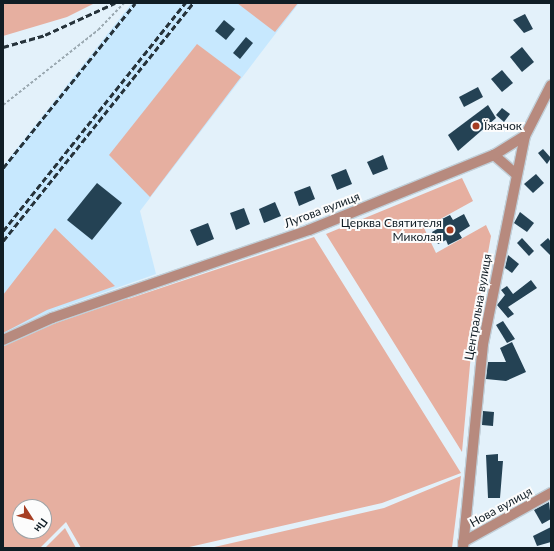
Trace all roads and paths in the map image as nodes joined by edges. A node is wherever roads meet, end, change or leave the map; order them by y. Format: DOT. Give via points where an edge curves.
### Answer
graph roads {
  1 [pos="124,3"];
  2 [pos="550,90"];
  3 [pos="3,105"];
  4 [pos="524,136"];
  5 [pos="494,155"];
  6 [pos="516,174"];
  7 [pos="3,340"];
  8 [pos="551,493"];
  9 [pos="463,545"];
  1 -- 3 [label="path" via="98,30"];
  2 -- 4 [label="street, Центральна вулиця"];
  4 -- 5 [label="street, Лугова вулиця"];
  4 -- 6 [label="street, Центральна вулиця"];
  5 -- 6 [label="street"];
  5 -- 7 [label="street, Лугова вулиця" via="309,230 52,318"];
  6 -- 9 [label="street, Центральна вулиця" via="483,344"];
  8 -- 9 [label="street, Нова вулиця"];
}
